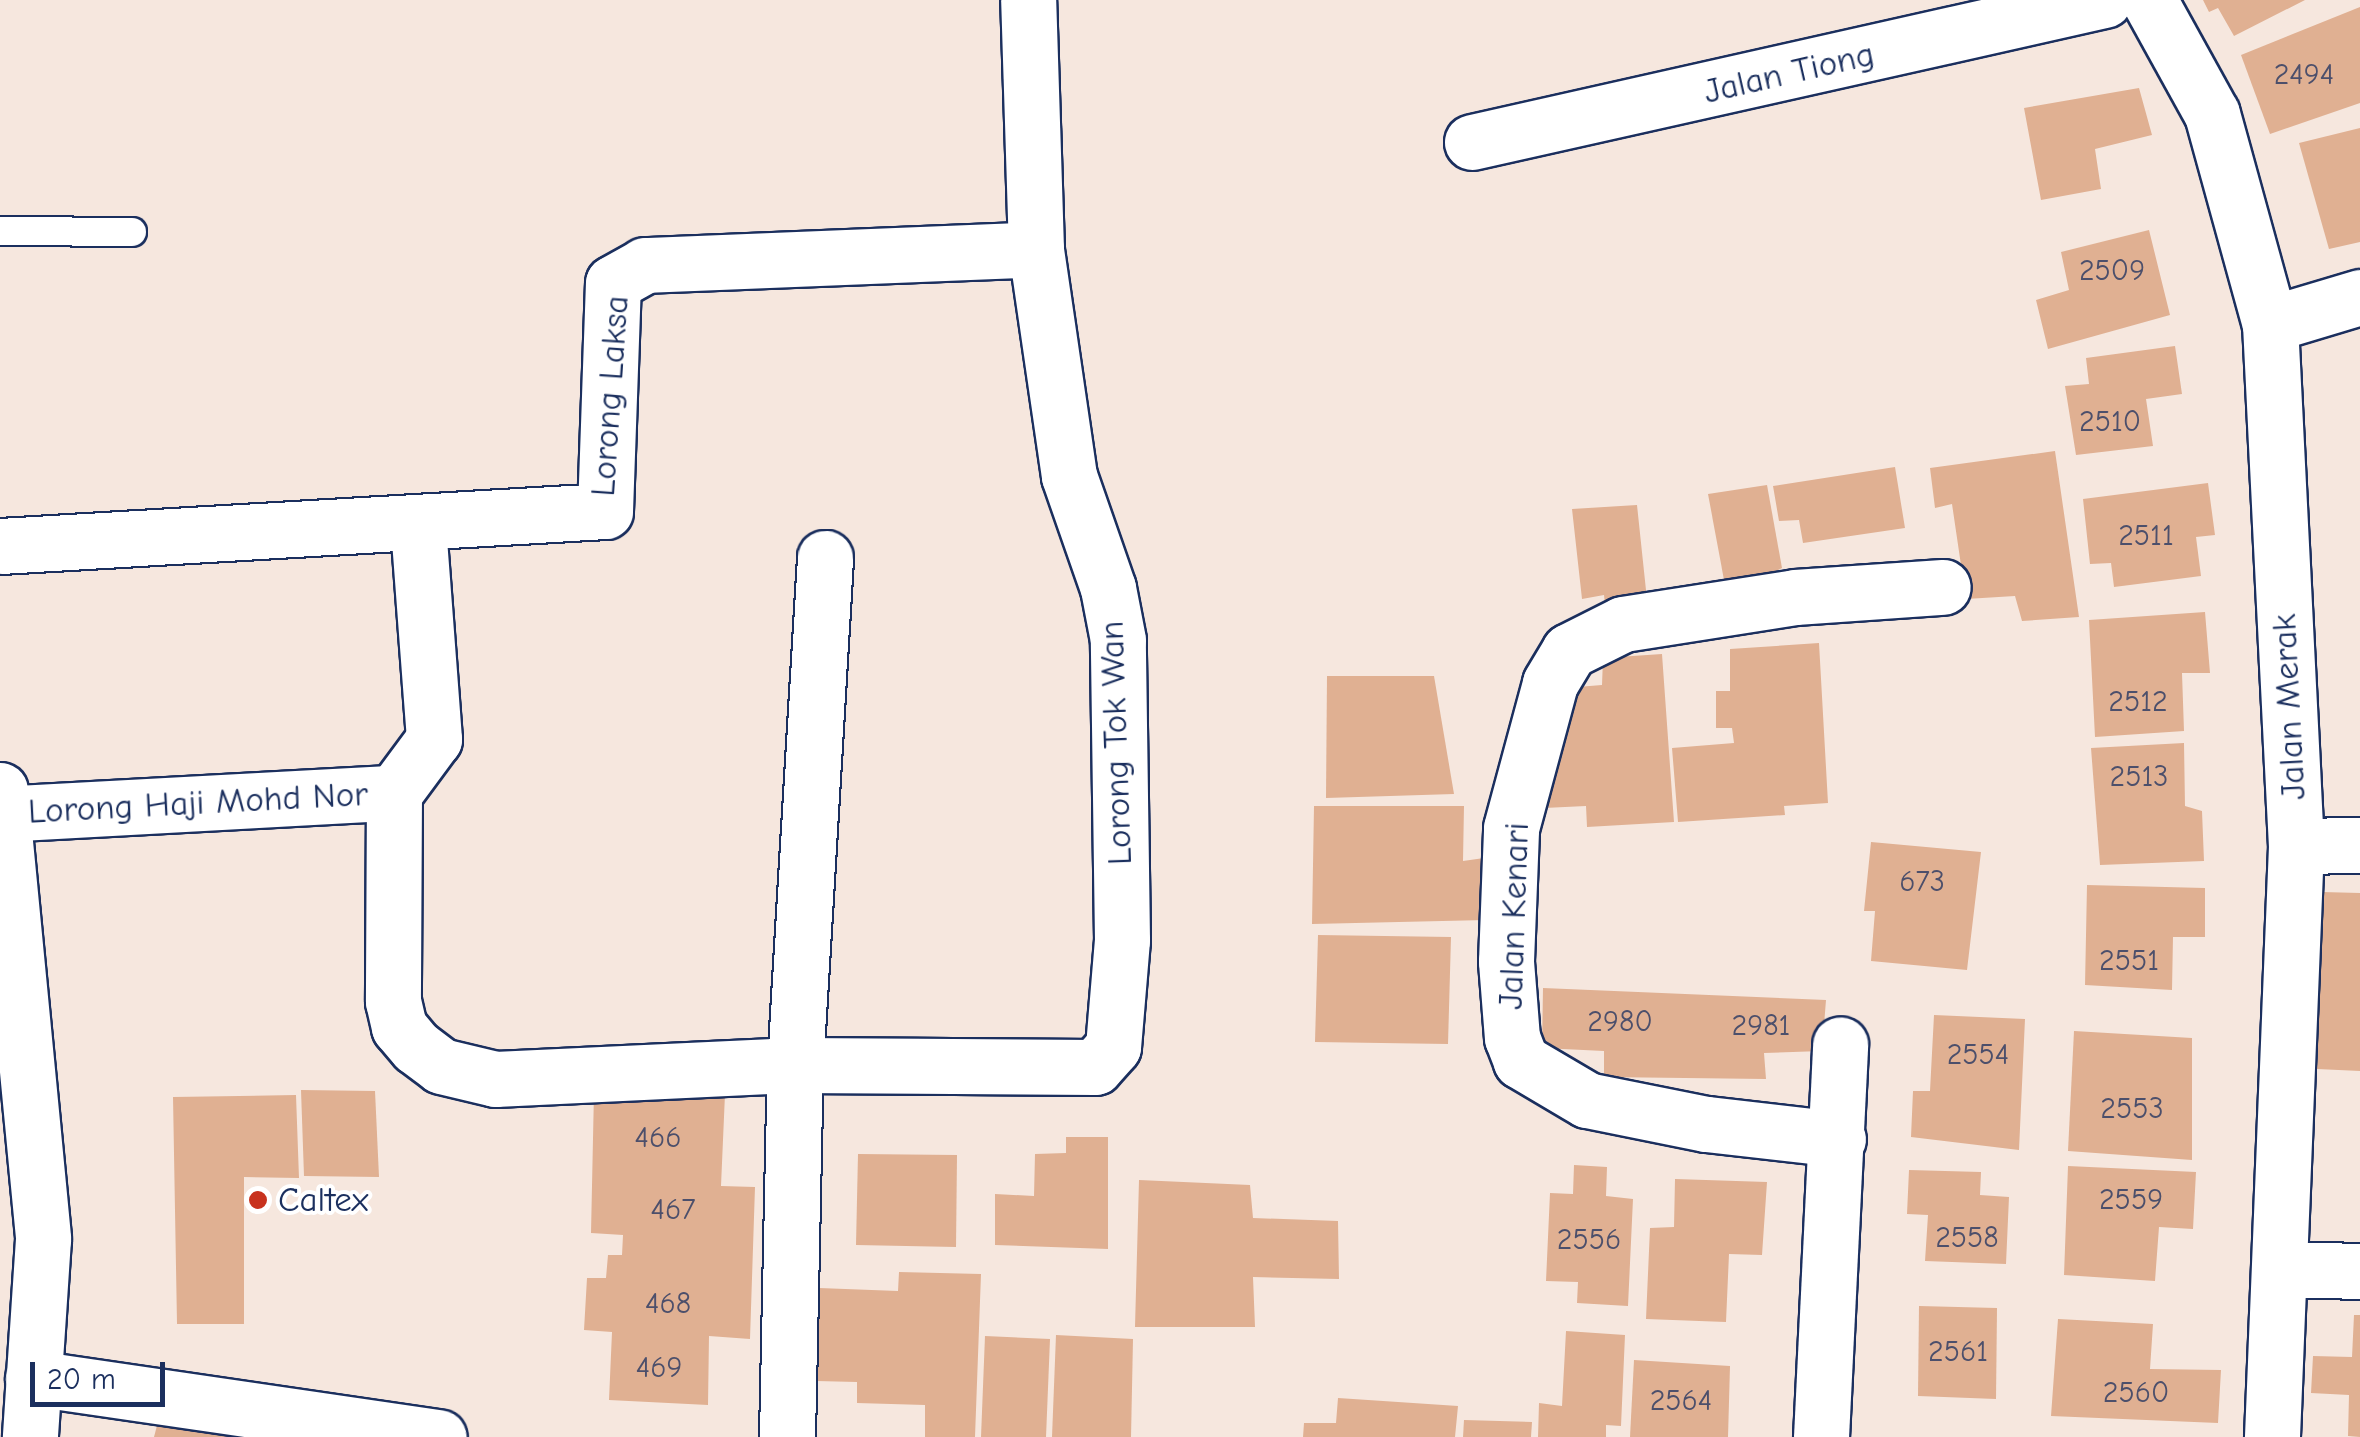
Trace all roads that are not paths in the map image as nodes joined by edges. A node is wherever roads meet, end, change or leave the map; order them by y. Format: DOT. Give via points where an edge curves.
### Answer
graph roads {
  1 [pos="1028,0"];
  2 [pos="2104,0"];
  3 [pos="2150,0"];
  4 [pos="1472,142"];
  5 [pos="0,231"];
  6 [pos="132,232"];
  7 [pos="1036,248"];
  8 [pos="2360,297"];
  9 [pos="2270,324"];
  10 [pos="418,526"];
  11 [pos="0,546"];
  12 [pos="824,558"];
  13 [pos="1944,587"];
  14 [pos="394,793"];
  15 [pos="1,806"];
  16 [pos="2360,845"];
  17 [pos="2296,846"];
  18 [pos="1840,1044"];
  19 [pos="795,1065"];
  20 [pos="1838,1139"];
  21 [pos="2280,1269"];
  22 [pos="2360,1272"];
  23 [pos="33,1378"];
  24 [pos="30,1437"];
  25 [pos="438,1437"];
  26 [pos="787,1437"];
  27 [pos="1821,1437"];
  28 [pos="2272,1437"];
  1 -- 7 [label="street, Lorong Tok Wan"];
  2 -- 4 [label="street, Jalan Tiong"];
  3 -- 9 [label="street, Jalan Merak" via="2212,114"];
  5 -- 6 [label="lane"];
  7 -- 10 [label="street, Lorong Laksa" via="646,265 613,283 605,511"];
  7 -- 19 [label="street, Lorong Tok Wan" via="1069,476 1108,588 1118,640 1122,940 1113,1047 1096,1067 1038,1072"];
  8 -- 9 [label="street"];
  9 -- 17 [label="street, Jalan Merak"];
  10 -- 11 [label="street, Lorong Laksa"];
  10 -- 14 [label="street" via="434,740"];
  12 -- 19 [label="street"];
  13 -- 20 [label="street, Jalan Kenari" via="1795,597 1623,624 1569,651 1550,683 1511,828 1506,961 1520,1061 1587,1100 1706,1124"];
  14 -- 15 [label="street, Lorong Haji Mohd Nor"];
  14 -- 19 [label="street, Lorong Tok Wan" via="392,1001 399,1028 441,1066 495,1079"];
  15 -- 23 [label="street" via="44,1239"];
  16 -- 17 [label="street"];
  17 -- 21 [label="street, Jalan Merak"];
  18 -- 20 [label="street"];
  19 -- 26 [label="street"];
  20 -- 27 [label="street"];
  21 -- 22 [label="street"];
  21 -- 28 [label="street, Jalan Merak"];
  23 -- 24 [label="street"];
  23 -- 25 [label="street"];
}
